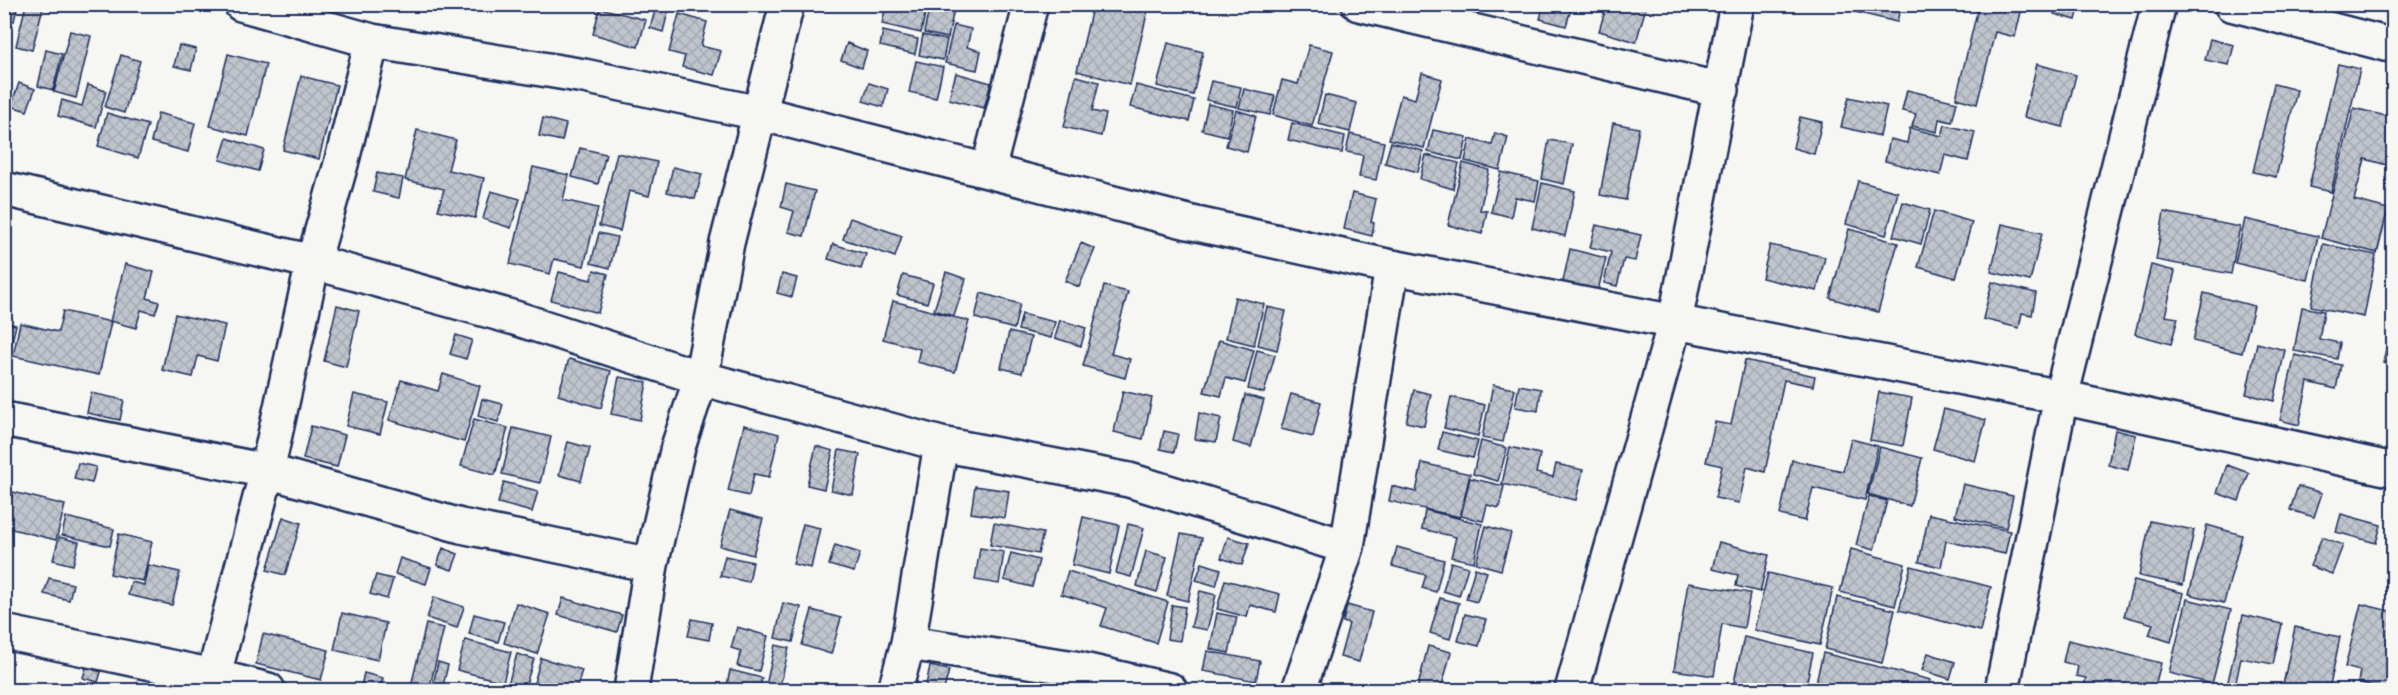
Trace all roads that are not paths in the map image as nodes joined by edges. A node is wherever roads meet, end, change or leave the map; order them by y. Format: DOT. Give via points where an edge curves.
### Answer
graph roads {
  1 [pos="241,4"];
  2 [pos="787,4"];
  3 [pos="1031,4"];
  4 [pos="1359,4"];
  5 [pos="1737,4"];
  6 [pos="2159,4"];
  7 [pos="2231,4"];
  8 [pos="1423,12"];
  9 [pos="372,41"];
  10 [pos="2394,46"];
  11 [pos="1722,90"];
  12 [pos="759,113"];
  13 [pos="988,170"];
  14 [pos="4,189"];
  15 [pos="313,262"];
  16 [pos="1392,267"];
  17 [pos="1676,322"];
  18 [pos="700,378"];
  19 [pos="2061,397"];
  20 [pos="4,419"];
  21 [pos="942,444"];
  22 [pos="2394,470"];
  23 [pos="267,471"];
  24 [pos="1347,547"];
  25 [pos="651,565"];
  26 [pos="4,632"];
  27 [pos="908,643"];
  28 [pos="212,683"];
  29 [pos="268,690"];
  30 [pos="631,690"];
  31 [pos="895,690"];
  32 [pos="1170,690"];
  33 [pos="1299,690"];
  34 [pos="1572,690"];
  35 [pos="2002,690"];
  1 -- 9 [label="street"];
  2 -- 12 [label="street"];
  3 -- 13 [label="street"];
  4 -- 8 [label="street"];
  5 -- 11 [label="street"];
  6 -- 19 [label="street"];
  7 -- 10 [label="street"];
  8 -- 11 [label="street"];
  9 -- 12 [label="street" via="584,76"];
  9 -- 15 [label="street"];
  11 -- 17 [label="street"];
  12 -- 13 [label="street"];
  12 -- 18 [label="street"];
  13 -- 16 [label="street" via="1188,222"];
  14 -- 15 [label="street"];
  15 -- 18 [label="street" via="514,318"];
  15 -- 23 [label="street"];
  16 -- 17 [label="street"];
  16 -- 24 [label="street"];
  17 -- 19 [label="street"];
  17 -- 34 [label="street"];
  18 -- 21 [label="street"];
  18 -- 25 [label="street" via="678,447"];
  19 -- 22 [label="street"];
  19 -- 35 [label="street"];
  20 -- 23 [label="street"];
  21 -- 24 [label="street" via="1129,480"];
  21 -- 27 [label="street"];
  23 -- 25 [label="street" via="461,526"];
  23 -- 28 [label="street"];
  24 -- 33 [label="street"];
  25 -- 30 [label="street"];
  26 -- 28 [label="street"];
  27 -- 31 [label="street"];
  27 -- 32 [label="street" via="1075,668"];
  28 -- 29 [label="street"];
}
